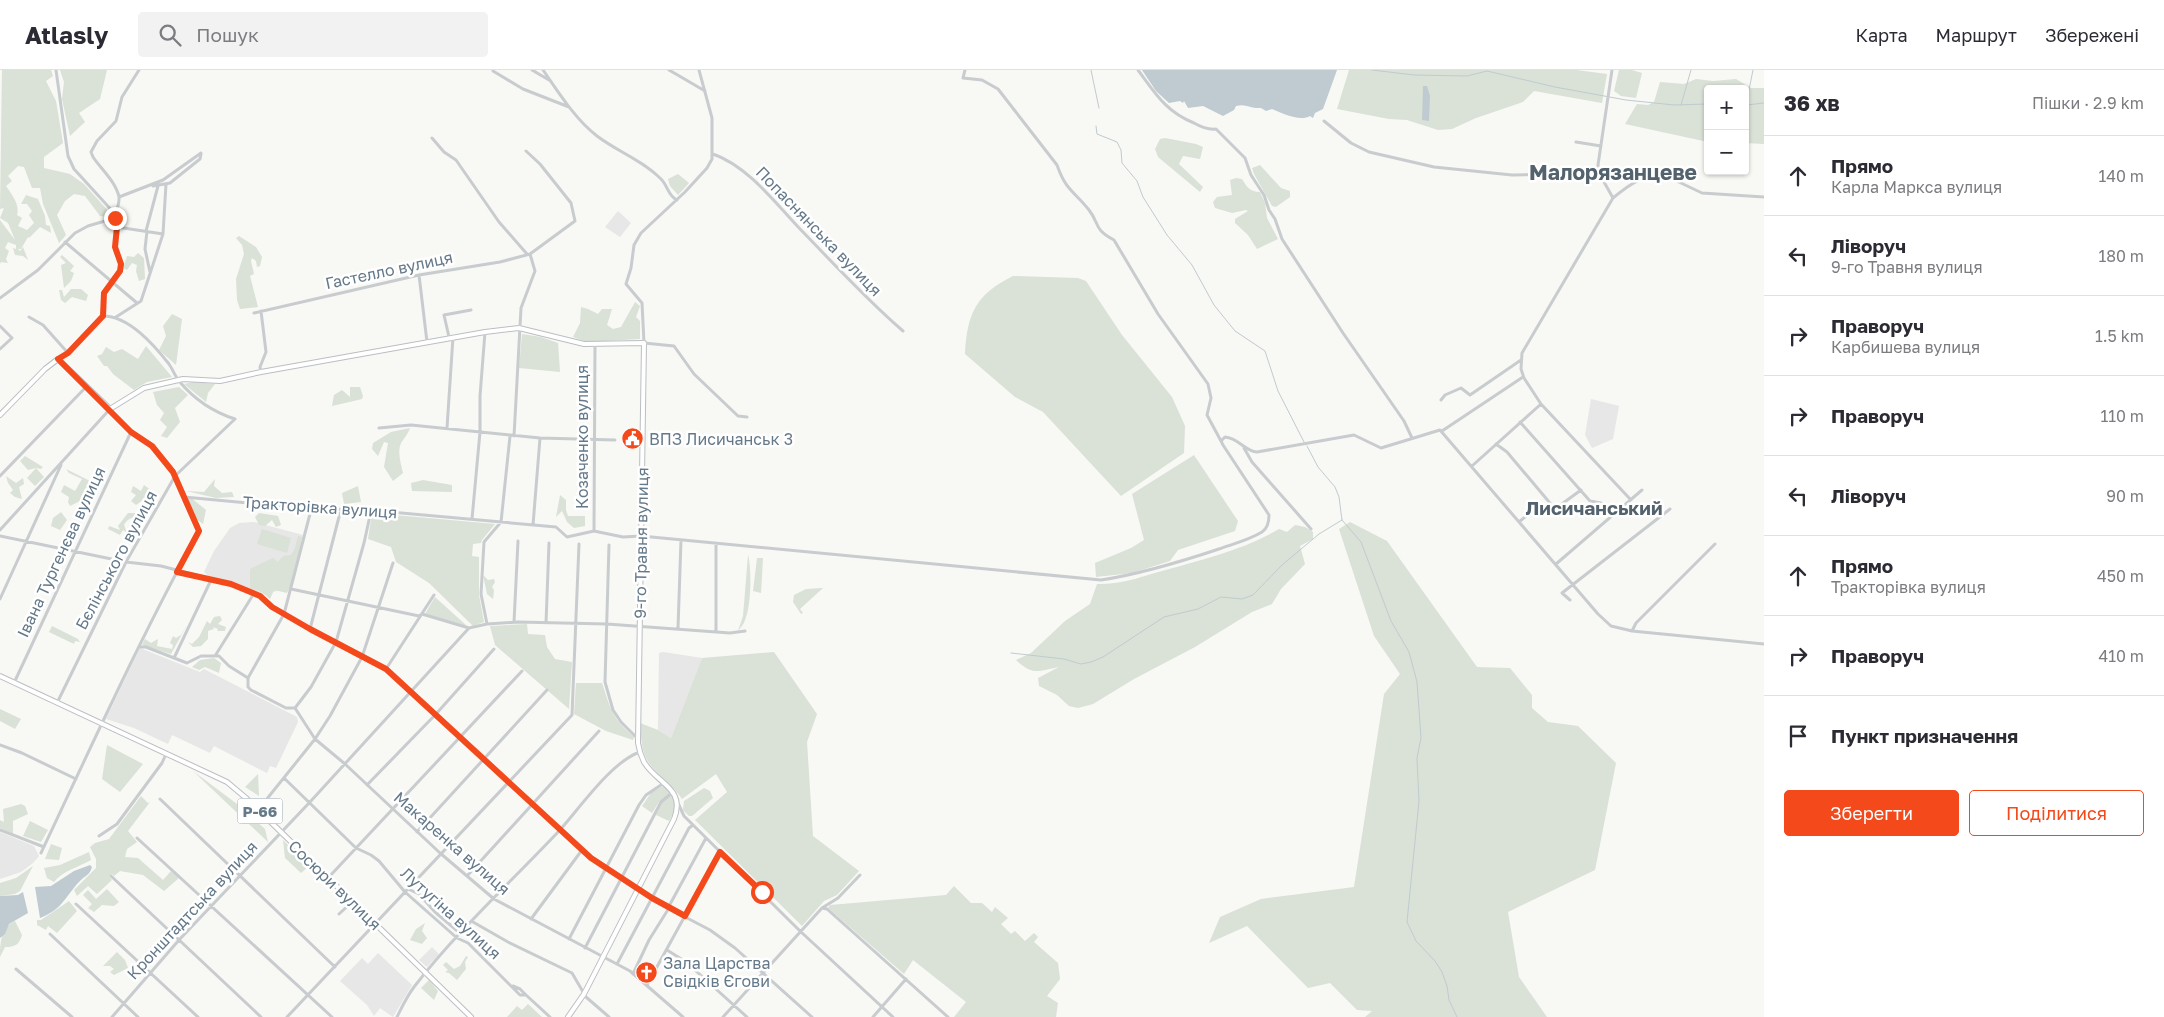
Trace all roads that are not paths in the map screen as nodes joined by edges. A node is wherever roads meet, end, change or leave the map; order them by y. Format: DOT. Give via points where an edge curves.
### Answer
graph roads {
  1 [pos="56,70"];
  2 [pos="139,70"];
  3 [pos="532,70"];
  4 [pos="544,70"];
  5 [pos="669,70"];
  6 [pos="699,70"];
  7 [pos="965,70"];
  8 [pos="1138,70"];
  9 [pos="1612,70"];
  10 [pos="493,71"];
  11 [pos="552,82"];
  12 [pos="706,91"];
  13 [pos="571,108"];
  14 [pos="1324,121"];
  15 [pos="432,138"];
  16 [pos="1576,142"];
  17 [pos="1601,146"];
  18 [pos="526,151"];
  19 [pos="713,154"];
  20 [pos="1600,173"];
  21 [pos="166,184"];
  22 [pos="150,186"];
  23 [pos="158,186"];
  24 [pos="1764,196"];
  25 [pos="119,197"];
  26 [pos="1613,198"];
  27 [pos="677,200"];
  28 [pos="116,216"];
  29 [pos="117,227"];
  30 [pos="146,231"];
  31 [pos="163,234"];
  32 [pos="65,242"];
  33 [pos="529,254"];
  34 [pos="150,272"];
  35 [pos="419,275"];
  36 [pos="111,282"];
  37 [pos="0,298"];
  38 [pos="137,303"];
  39 [pos="471,310"];
  40 [pos="261,311"];
  41 [pos="254,312"];
  42 [pos="103,316"];
  43 [pos="29,317"];
  44 [pos="116,318"];
  45 [pos="0,326"];
  46 [pos="519,328"];
  47 [pos="903,331"];
  48 [pos="485,332"];
  49 [pos="451,337"];
  50 [pos="427,342"];
  51 [pos="644,342"];
  52 [pos="594,344"];
  53 [pos="0,349"];
  54 [pos="68,353"];
  55 [pos="58,359"];
  56 [pos="1522,360"];
  57 [pos="261,372"];
  58 [pos="1523,377"];
  59 [pos="178,380"];
  60 [pos="86,387"];
  61 [pos="1441,400"];
  62 [pos="1541,404"];
  63 [pos="110,409"];
  64 [pos="0,415"];
  65 [pos="747,417"];
  66 [pos="1520,422"];
  67 [pos="379,428"];
  68 [pos="447,428"];
  69 [pos="1442,431"];
  70 [pos="131,432"];
  71 [pos="480,432"];
  72 [pos="512,436"];
  73 [pos="540,438"];
  74 [pos="1412,438"];
  75 [pos="594,440"];
  76 [pos="615,440"];
  77 [pos="1221,441"];
  78 [pos="1496,444"];
  79 [pos="1243,445"];
  80 [pos="62,462"];
  81 [pos="1472,466"];
  82 [pos="0,476"];
  83 [pos="175,476"];
  84 [pos="1581,490"];
  85 [pos="1642,490"];
  86 [pos="184,497"];
  87 [pos="1630,500"];
  88 [pos="308,508"];
  89 [pos="1555,509"];
  90 [pos="1670,509"];
  91 [pos="371,510"];
  92 [pos="340,513"];
  93 [pos="1614,515"];
  94 [pos="472,519"];
  95 [pos="501,522"];
  96 [pos="1519,522"];
  97 [pos="533,525"];
  98 [pos="1311,529"];
  99 [pos="0,530"];
  100 [pos="594,530"];
  101 [pos="0,536"];
  102 [pos="641,536"];
  103 [pos="681,540"];
  104 [pos="27,541"];
  105 [pos="518,541"];
  106 [pos="549,543"];
  107 [pos="716,543"];
  108 [pos="579,544"];
  109 [pos="1715,544"];
  110 [pos="609,546"];
  111 [pos="76,550"];
  112 [pos="126,562"];
  113 [pos="393,563"];
  114 [pos="1556,564"];
  115 [pos="177,572"];
  116 [pos="211,580"];
  117 [pos="1572,584"];
  118 [pos="291,589"];
  119 [pos="254,595"];
  120 [pos="434,595"];
  121 [pos="320,596"];
  122 [pos="0,599"];
  123 [pos="1570,600"];
  124 [pos="348,601"];
  125 [pos="377,608"];
  126 [pos="284,614"];
  127 [pos="422,614"];
  128 [pos="514,622"];
  129 [pos="546,623"];
  130 [pos="487,624"];
  131 [pos="577,624"];
  132 [pos="607,624"];
  133 [pos="640,626"];
  134 [pos="469,628"];
  135 [pos="678,628"];
  136 [pos="310,629"];
  137 [pos="716,631"];
  138 [pos="1632,631"];
  139 [pos="746,632"];
  140 [pos="336,642"];
  141 [pos="1764,644"];
  142 [pos="138,647"];
  143 [pos="494,649"];
  144 [pos="215,656"];
  145 [pos="362,657"];
  146 [pos="174,658"];
  147 [pos="386,669"];
  148 [pos="522,671"];
  149 [pos="0,676"];
  150 [pos="248,678"];
  151 [pos="14,683"];
  152 [pos="547,690"];
  153 [pos="412,691"];
  154 [pos="57,703"];
  155 [pos="295,708"];
  156 [pos="436,714"];
  157 [pos="101,722"];
  158 [pos="599,731"];
  159 [pos="460,737"];
  160 [pos="315,739"];
  161 [pos="638,739"];
  162 [pos="0,745"];
  163 [pos="640,752"];
  164 [pos="167,753"];
  165 [pos="484,760"];
  166 [pos="345,764"];
  167 [pos="284,778"];
  168 [pos="76,779"];
  169 [pos="509,781"];
  170 [pos="664,783"];
  171 [pos="366,786"];
  172 [pos="673,792"];
  173 [pos="160,799"];
  174 [pos="310,802"];
  175 [pos="678,804"];
  176 [pos="533,805"];
  177 [pos="258,810"];
  178 [pos="393,810"];
  179 [pos="674,819"];
  180 [pos="689,820"];
  181 [pos="693,825"];
  182 [pos="560,829"];
  183 [pos="0,830"];
  184 [pos="417,832"];
  185 [pos="281,833"];
  186 [pos="99,836"];
  187 [pos="137,838"];
  188 [pos="706,838"];
  189 [pos="44,847"];
  190 [pos="356,848"];
  191 [pos="582,850"];
  192 [pos="720,852"];
  193 [pos="41,853"];
  194 [pos="440,853"];
  195 [pos="606,869"];
  196 [pos="860,875"];
  197 [pos="111,876"];
  198 [pos="240,876"];
  199 [pos="467,876"];
  200 [pos="328,878"];
  201 [pos="620,878"];
  202 [pos="638,888"];
  203 [pos="406,890"];
  204 [pos="652,898"];
  205 [pos="494,899"];
  206 [pos="352,902"];
  207 [pos="76,904"];
  208 [pos="211,906"];
  209 [pos="668,908"];
  210 [pos="822,908"];
  211 [pos="339,914"];
  212 [pos="685,916"];
  213 [pos="531,919"];
  214 [pos="473,922"];
  215 [pos="376,924"];
  216 [pos="800,931"];
  217 [pos="50,934"];
  218 [pos="461,934"];
  219 [pos="458,938"];
  220 [pos="569,939"];
  221 [pos="179,940"];
  222 [pos="586,948"];
  223 [pos="668,950"];
  224 [pos="602,957"];
  225 [pos="617,964"];
  226 [pos="335,967"];
  227 [pos="16,969"];
  228 [pos="150,972"];
  229 [pos="426,973"];
  230 [pos="762,973"];
  231 [pos="634,974"];
  232 [pos="906,979"];
  233 [pos="647,985"];
  234 [pos="584,994"];
  235 [pos="308,995"];
  236 [pos="122,1003"];
  237 [pos="734,1005"];
  238 [pos="883,1008"];
  239 [pos="72,1017"];
  240 [pos="112,1017"];
  241 [pos="138,1017"];
  242 [pos="198,1017"];
  243 [pos="261,1017"];
  244 [pos="287,1017"];
  245 [pos="332,1017"];
  246 [pos="397,1017"];
  247 [pos="471,1017"];
  248 [pos="550,1017"];
  249 [pos="568,1017"];
  250 [pos="609,1017"];
  251 [pos="683,1017"];
  252 [pos="723,1017"];
  253 [pos="747,1017"];
  254 [pos="812,1017"];
  255 [pos="873,1017"];
  256 [pos="893,1017"];
  257 [pos="948,1017"];
  1 -- 28 [label="street" via="68,156 74,169"];
  2 -- 25 [label="street" via="122,97 116,121 96,141 91,152 117,189"];
  3 -- 11 [label="street"];
  4 -- 11 [label="street"];
  5 -- 12 [label="street"];
  6 -- 12 [label="street"];
  7 -- 77 [label="street" via="963,78 982,80 998,88 1057,165 1072,194 1092,213 1096,226 1114,240 1158,314 1208,384 1211,398 1206,415"];
  8 -- 74 [label="street" via="1177,116 1216,129 1240,151 1278,224 1282,240 1404,421"];
  9 -- 17 [label="street"];
  10 -- 13 [label="street" via="523,88"];
  11 -- 13 [label="street"];
  12 -- 19 [label="street" via="712,118"];
  13 -- 27 [label="street" via="596,135 622,153 635,157 662,180"];
  14 -- 20 [label="street" via="1351,143 1369,152 1434,167 1512,175"];
  15 -- 33 [label="street" via="456,160 499,222"];
  16 -- 17 [label="street"];
  17 -- 20 [label="street"];
  18 -- 33 [label="street, Гастелло вулиця" via="571,202 575,221"];
  19 -- 27 [label="street" via="707,168"];
  19 -- 47 [label="street, Попаснянська вулиця" via="738,167 874,306"];
  20 -- 26 [label="street"];
  21 -- 22 [label="street" via="200,159 202,153"];
  21 -- 23 [label="street"];
  21 -- 31 [label="street"];
  22 -- 23 [label="street"];
  22 -- 25 [label="street"];
  23 -- 30 [label="street"];
  24 -- 26 [label="street" via="1702,193 1662,174 1655,174"];
  25 -- 28 [label="street"];
  26 -- 56 [label="street" via="1528,342"];
  27 -- 51 [label="street, 9-го Травня вулиця" via="648,225 635,242 626,281 627,287 642,303"];
  28 -- 29 [label="street"];
  28 -- 32 [label="street" via="88,226"];
  29 -- 30 [label="street"];
  29 -- 36 [label="street" via="115,247 121,264 120,271"];
  30 -- 31 [label="street"];
  30 -- 34 [label="street" via="144,249"];
  31 -- 34 [label="street"];
  32 -- 36 [label="street"];
  32 -- 37 [label="street" via="38,270"];
  33 -- 35 [label="street, Гастелло вулиця"];
  33 -- 46 [label="street" via="535,271 521,308"];
  34 -- 38 [label="street" via="141,301"];
  35 -- 40 [label="street, Гастелло вулиця"];
  35 -- 50 [label="street"];
  36 -- 38 [label="street"];
  36 -- 42 [label="street" via="104,293"];
  38 -- 44 [label="street"];
  39 -- 49 [label="street" via="444,315"];
  40 -- 41 [label="street, Гастелло вулиця"];
  40 -- 57 [label="street" via="266,352"];
  42 -- 44 [label="street"];
  42 -- 54 [label="street"];
  43 -- 54 [label="street" via="43,324"];
  44 -- 59 [label="street" via="124,321 156,350"];
  45 -- 53 [label="street" via="12,338"];
  46 -- 48 [label="main road"];
  46 -- 52 [label="main road"];
  46 -- 72 [label="street"];
  48 -- 49 [label="main road"];
  48 -- 71 [label="street"];
  49 -- 50 [label="main road"];
  49 -- 68 [label="street"];
  50 -- 57 [label="main road"];
  51 -- 52 [label="main road"];
  51 -- 65 [label="street" via="674,346 694,374 738,416"];
  51 -- 102 [label="main road, 9-го Травня вулиця"];
  52 -- 75 [label="street, Козаченко вулиця"];
  54 -- 55 [label="street"];
  55 -- 60 [label="main road"];
  55 -- 64 [label="main road" via="45,368"];
  56 -- 58 [label="street"];
  56 -- 61 [label="street" via="1470,395 1461,388"];
  57 -- 59 [label="main road" via="220,381"];
  58 -- 62 [label="street"];
  58 -- 69 [label="street"];
  59 -- 63 [label="main road" via="144,388"];
  59 -- 83 [label="street, Бєлінського вулиця" via="215,412 235,419"];
  60 -- 63 [label="main road"];
  60 -- 82 [label="street"];
  62 -- 66 [label="street"];
  62 -- 87 [label="street"];
  63 -- 70 [label="street"];
  63 -- 80 [label="street"];
  66 -- 78 [label="street"];
  66 -- 84 [label="street"];
  67 -- 68 [label="street" via="411,425"];
  68 -- 71 [label="street"];
  69 -- 74 [label="street"];
  69 -- 81 [label="street"];
  70 -- 83 [label="street" via="152,446"];
  70 -- 111 [label="street, Івана Тургенєва вулиця"];
  71 -- 72 [label="street"];
  71 -- 94 [label="street"];
  72 -- 73 [label="street"];
  72 -- 95 [label="street"];
  73 -- 75 [label="street"];
  73 -- 97 [label="street"];
  74 -- 79 [label="street" via="1381,448 1354,435 1258,452"];
  75 -- 76 [label="street"];
  75 -- 100 [label="street, Козаченко вулиця"];
  77 -- 79 [label="street" via="1225,437 1236,439"];
  77 -- 107 [label="street, Тракторівка вулиця" via="1269,515 1266,528 1236,543 1133,575 1101,580"];
  78 -- 81 [label="street"];
  78 -- 89 [label="street" via="1507,452"];
  79 -- 98 [label="street" via="1252,462"];
  80 -- 99 [label="street"];
  80 -- 104 [label="street"];
  81 -- 96 [label="street"];
  83 -- 86 [label="street"];
  83 -- 112 [label="street, Бєлінського вулиця"];
  84 -- 89 [label="street"];
  84 -- 93 [label="street" via="1590,501 1601,503"];
  85 -- 87 [label="street"];
  86 -- 88 [label="street, Тракторівка вулиця"];
  86 -- 115 [label="street" via="199,531"];
  87 -- 93 [label="street"];
  88 -- 91 [label="street, Тракторівка вулиця"];
  88 -- 118 [label="street" via="311,510"];
  89 -- 96 [label="street" via="1538,506"];
  90 -- 117 [label="street"];
  91 -- 94 [label="street, Тракторівка вулиця"];
  91 -- 124 [label="street"];
  92 -- 121 [label="street"];
  93 -- 114 [label="street"];
  94 -- 95 [label="street, Тракторівка вулиця"];
  95 -- 97 [label="street, Тракторівка вулиця"];
  95 -- 130 [label="street" via="484,542 481,594"];
  96 -- 114 [label="street"];
  97 -- 100 [label="street, Тракторівка вулиця" via="556,527 567,537"];
  100 -- 102 [label="street, Тракторівка вулиця" via="623,537"];
  101 -- 104 [label="street"];
  102 -- 103 [label="street, Тракторівка вулиця"];
  102 -- 133 [label="main road, 9-го Травня вулиця"];
  103 -- 107 [label="street, Тракторівка вулиця"];
  103 -- 135 [label="street"];
  104 -- 111 [label="street"];
  104 -- 122 [label="street"];
  105 -- 128 [label="street"];
  106 -- 129 [label="street"];
  107 -- 137 [label="street"];
  108 -- 131 [label="street"];
  109 -- 138 [label="street" via="1636,623"];
  110 -- 132 [label="street"];
  111 -- 112 [label="street"];
  111 -- 151 [label="street, Івана Тургенєва вулиця"];
  112 -- 115 [label="street" via="161,566"];
  112 -- 154 [label="street, Бєлінського вулиця"];
  113 -- 125 [label="street"];
  114 -- 117 [label="street"];
  115 -- 116 [label="street"];
  115 -- 142 [label="street"];
  116 -- 119 [label="street" via="231,584"];
  116 -- 146 [label="street"];
  117 -- 123 [label="street" via="1562,593"];
  117 -- 138 [label="street" via="1611,626"];
  118 -- 121 [label="street"];
  118 -- 126 [label="street"];
  119 -- 126 [label="street"];
  119 -- 144 [label="street"];
  120 -- 127 [label="street"];
  121 -- 124 [label="street"];
  121 -- 136 [label="street"];
  124 -- 125 [label="street"];
  124 -- 140 [label="street"];
  125 -- 127 [label="street"];
  125 -- 145 [label="street"];
  126 -- 136 [label="street"];
  126 -- 150 [label="street"];
  127 -- 134 [label="street"];
  127 -- 147 [label="street"];
  128 -- 129 [label="street"];
  128 -- 130 [label="street"];
  129 -- 131 [label="street"];
  130 -- 134 [label="street"];
  131 -- 132 [label="street"];
  131 -- 169 [label="street" via="572,715"];
  132 -- 133 [label="street"];
  132 -- 161 [label="street" via="605,682 613,710"];
  133 -- 135 [label="street"];
  133 -- 161 [label="main road, 9-го Травня вулиця"];
  134 -- 153 [label="street, Кронштадтська вулиця"];
  135 -- 137 [label="street"];
  136 -- 140 [label="street"];
  137 -- 139 [label="street"];
  138 -- 141 [label="street"];
  140 -- 145 [label="street"];
  140 -- 155 [label="street" via="311,687"];
  142 -- 146 [label="street"];
  142 -- 157 [label="street"];
  143 -- 156 [label="street"];
  144 -- 146 [label="street" via="201,656 188,664"];
  144 -- 150 [label="street"];
  145 -- 147 [label="street"];
  145 -- 160 [label="street"];
  147 -- 153 [label="street"];
  148 -- 159 [label="street"];
  149 -- 151 [label="main road, Сосюри вулиця / Р-66"];
  150 -- 155 [label="street" via="248,687 258,695 286,708"];
  151 -- 154 [label="main road, Сосюри вулиця / Р-66"];
  152 -- 165 [label="street"];
  153 -- 156 [label="street"];
  153 -- 166 [label="street, Кронштадтська вулиця"];
  154 -- 157 [label="main road, Сосюри вулиця / Р-66"];
  155 -- 160 [label="street, Макаренка вулиця"];
  156 -- 159 [label="street"];
  156 -- 171 [label="street"];
  157 -- 164 [label="main road, Сосюри вулиця / Р-66"];
  157 -- 168 [label="street"];
  158 -- 176 [label="street"];
  159 -- 165 [label="street"];
  159 -- 178 [label="street"];
  160 -- 166 [label="street, Макаренка вулиця"];
  160 -- 167 [label="street"];
  161 -- 163 [label="main road, 9-го Травня вулиця"];
  162 -- 168 [label="street"];
  163 -- 170 [label="main road, 9-го Травня вулиця" via="650,770"];
  163 -- 182 [label="street" via="627,758 613,771"];
  164 -- 177 [label="main road, Сосюри вулиця / Р-66" via="226,782"];
  164 -- 186 [label="street" via="117,824"];
  165 -- 169 [label="street"];
  165 -- 184 [label="street"];
  166 -- 171 [label="street, Макаренка вулиця"];
  166 -- 174 [label="street, Кронштадтська вулиця"];
  167 -- 174 [label="street, Лутугіна вулиця"];
  167 -- 177 [label="street"];
  168 -- 189 [label="street"];
  169 -- 176 [label="street"];
  169 -- 194 [label="street"];
  170 -- 172 [label="main road, 9-го Травня вулиця"];
  170 -- 195 [label="street" via="646,795"];
  171 -- 178 [label="street, Макаренка вулиця"];
  172 -- 175 [label="main road, 9-го Травня вулиця"];
  172 -- 201 [label="street" via="661,802"];
  173 -- 198 [label="street"];
  174 -- 185 [label="street, Кронштадтська вулиця"];
  174 -- 190 [label="street, Лутугіна вулиця"];
  175 -- 179 [label="main road"];
  175 -- 180 [label="street" via="681,813"];
  176 -- 182 [label="street"];
  176 -- 199 [label="street"];
  177 -- 185 [label="main road, Сосюри вулиця / Р-66"];
  178 -- 184 [label="street, Макаренка вулиця"];
  178 -- 190 [label="street"];
  179 -- 180 [label="street" via="680,816"];
  179 -- 202 [label="main road"];
  180 -- 181 [label="street"];
  181 -- 188 [label="street"];
  181 -- 204 [label="street"];
  182 -- 191 [label="street"];
  182 -- 205 [label="street"];
  183 -- 189 [label="street"];
  184 -- 194 [label="street, Макаренка вулиця"];
  185 -- 198 [label="street, Кронштадтська вулиця"];
  185 -- 200 [label="main road, Сосюри вулиця / Р-66"];
  187 -- 208 [label="street"];
  188 -- 192 [label="street"];
  188 -- 209 [label="street"];
  189 -- 193 [label="street"];
  190 -- 200 [label="street"];
  190 -- 203 [label="street, Лутугіна вулиця" via="372,855"];
  191 -- 195 [label="street"];
  191 -- 213 [label="street"];
  192 -- 212 [label="street"];
  192 -- 216 [label="street"];
  194 -- 199 [label="street, Макаренка вулиця"];
  194 -- 203 [label="street"];
  195 -- 201 [label="street"];
  195 -- 220 [label="street"];
  196 -- 210 [label="street" via="838,898"];
  197 -- 221 [label="street"];
  198 -- 208 [label="street, Кронштадтська вулиця"];
  198 -- 226 [label="street"];
  199 -- 205 [label="street, Макаренка вулиця"];
  200 -- 206 [label="main road, Сосюри вулиця / Р-66"];
  201 -- 202 [label="street"];
  201 -- 222 [label="street"];
  202 -- 204 [label="street"];
  202 -- 224 [label="main road"];
  203 -- 215 [label="street"];
  203 -- 218 [label="street, Лутугіна вулиця" via="419,894"];
  203 -- 219 [label="street, Лутугіна вулиця"];
  204 -- 209 [label="street"];
  204 -- 225 [label="street"];
  205 -- 213 [label="street, Макаренка вулиця"];
  205 -- 214 [label="street"];
  206 -- 211 [label="street"];
  206 -- 215 [label="main road, Сосюри вулиця / Р-66"];
  207 -- 228 [label="street"];
  208 -- 221 [label="street, Кронштадтська вулиця"];
  208 -- 235 [label="street"];
  209 -- 212 [label="street"];
  209 -- 231 [label="street"];
  210 -- 216 [label="street"];
  210 -- 232 [label="street"];
  212 -- 223 [label="street"];
  212 -- 230 [label="street" via="735,948"];
  213 -- 220 [label="street, Макаренка вулиця"];
  214 -- 218 [label="street"];
  214 -- 234 [label="street" via="572,973"];
  215 -- 226 [label="street"];
  215 -- 229 [label="main road, Сосюри вулиця / Р-66"];
  216 -- 230 [label="street"];
  216 -- 238 [label="street"];
  217 -- 236 [label="street"];
  218 -- 219 [label="street"];
  219 -- 229 [label="street"];
  219 -- 248 [label="street, Лутугіна вулиця" via="468,943 520,995 526,995"];
  220 -- 222 [label="street, Макаренка вулиця"];
  221 -- 228 [label="street, Кронштадтська вулиця"];
  221 -- 243 [label="street"];
  222 -- 224 [label="street, Макаренка вулиця"];
  223 -- 233 [label="street"];
  223 -- 237 [label="street"];
  224 -- 225 [label="street, Макаренка вулиця"];
  224 -- 234 [label="main road"];
  225 -- 231 [label="street, Макаренка вулиця"];
  226 -- 235 [label="street"];
  227 -- 239 [label="street"];
  228 -- 236 [label="street, Кронштадтська вулиця"];
  228 -- 242 [label="street"];
  229 -- 246 [label="street" via="413,988"];
  229 -- 247 [label="main road, Сосюри вулиця / Р-66"];
  230 -- 237 [label="street"];
  230 -- 254 [label="street"];
  231 -- 233 [label="street, Макаренка вулиця"];
  232 -- 238 [label="street"];
  232 -- 257 [label="street"];
  233 -- 251 [label="street, Макаренка вулиця"];
  234 -- 249 [label="main road"];
  234 -- 250 [label="street"];
  235 -- 244 [label="street"];
  235 -- 245 [label="street"];
  236 -- 240 [label="street, Кронштадтська вулиця"];
  236 -- 241 [label="street"];
  237 -- 252 [label="street"];
  237 -- 253 [label="street"];
  238 -- 255 [label="street"];
  238 -- 256 [label="street"];
}
